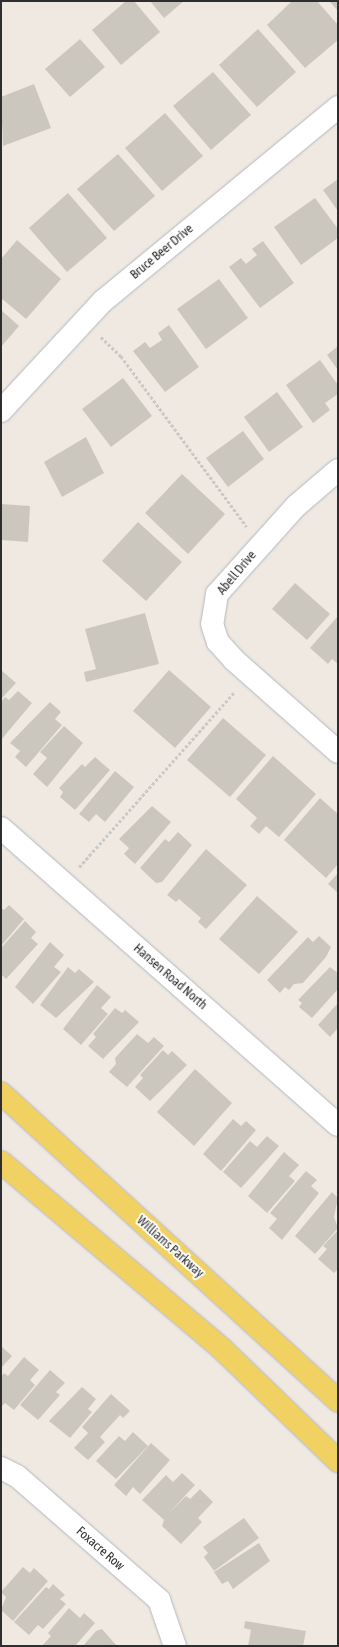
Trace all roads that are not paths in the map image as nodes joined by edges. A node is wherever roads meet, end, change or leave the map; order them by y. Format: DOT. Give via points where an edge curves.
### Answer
graph roads {
  1 [pos="338,107"];
  2 [pos="1,411"];
  3 [pos="338,470"];
  4 [pos="338,752"];
  5 [pos="1,828"];
  6 [pos="1,1094"];
  7 [pos="338,1125"];
  8 [pos="1,1162"];
  9 [pos="338,1401"];
  10 [pos="338,1461"];
  11 [pos="1,1468"];
  12 [pos="175,1646"];
  1 -- 2 [label="street, Bruce Beer Drive" via="103,300"];
  3 -- 4 [label="street, Abell Drive" via="296,506 217,594 212,624 218,642"];
  5 -- 7 [label="street, Hansen Road North"];
  6 -- 9 [label="main road, Williams Parkway"];
  8 -- 10 [label="main road" via="221,1348"];
  11 -- 12 [label="street, Foxacre Row" via="17,1476 159,1600"];
}
